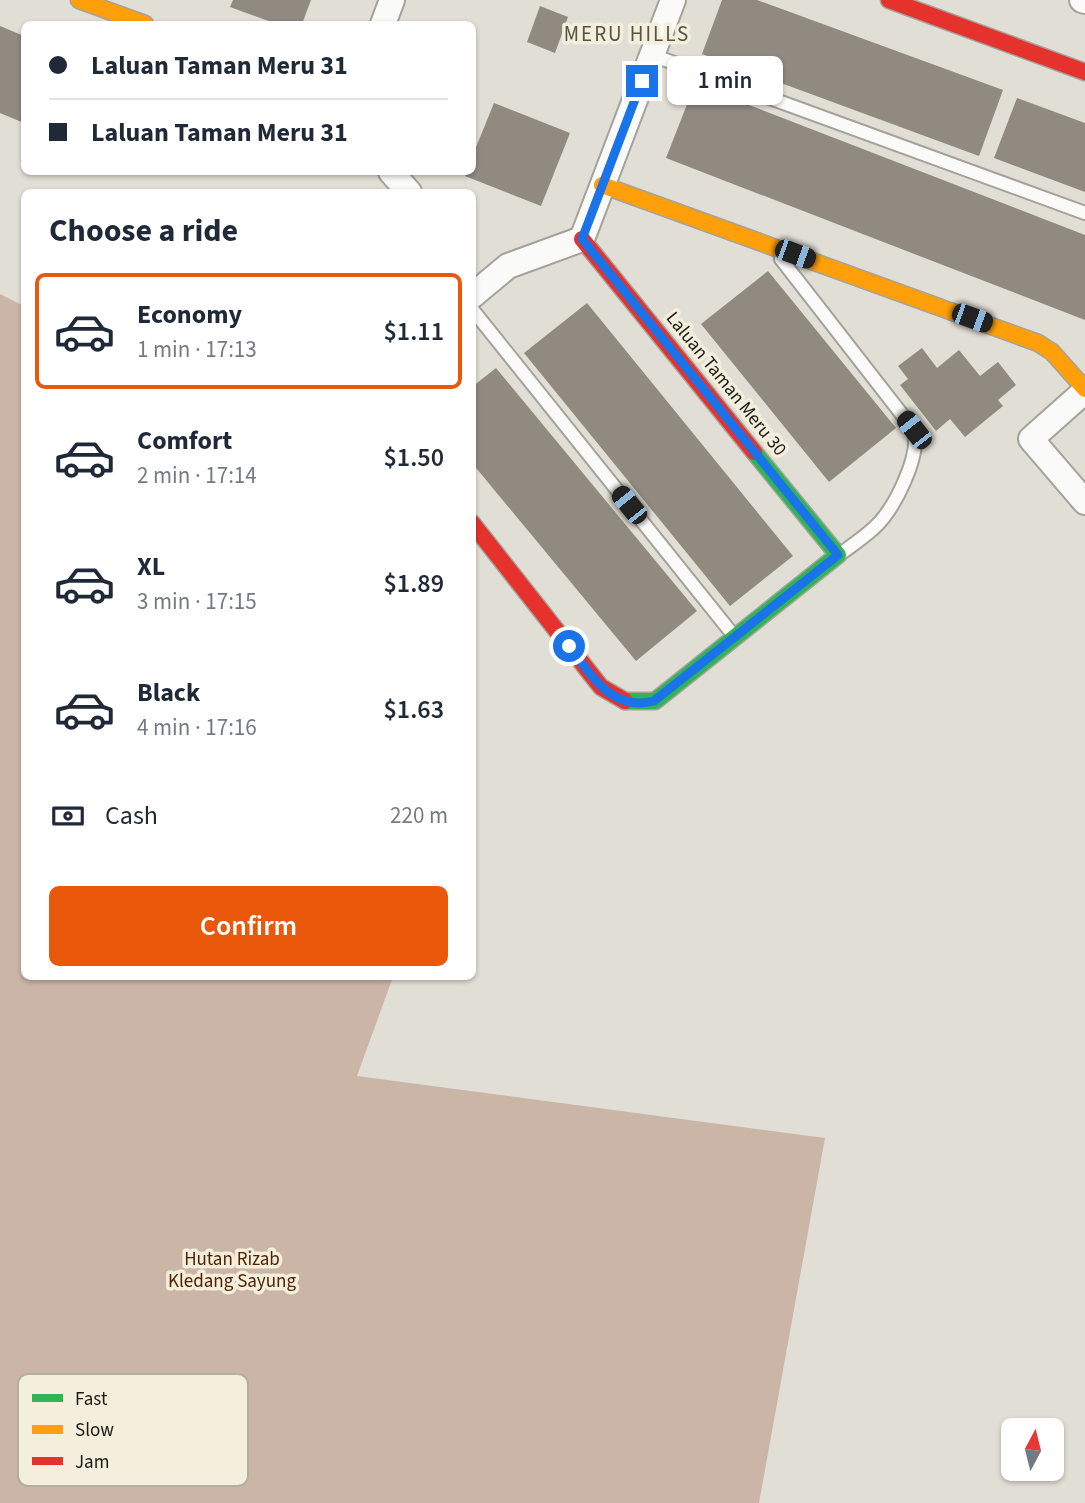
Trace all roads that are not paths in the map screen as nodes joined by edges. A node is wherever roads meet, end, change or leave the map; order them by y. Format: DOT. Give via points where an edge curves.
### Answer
graph roads {
  1 [pos="79,0"];
  2 [pos="392,0"];
  3 [pos="673,0"];
  4 [pos="889,0"];
  5 [pos="137,21"];
  6 [pos="384,21"];
  7 [pos="652,55"];
  8 [pos="1085,72"];
  9 [pos="394,175"];
  10 [pos="602,185"];
  11 [pos="406,189"];
  12 [pos="1085,214"];
  13 [pos="582,239"];
  14 [pos="769,245"];
  15 [pos="477,283"];
  16 [pos="476,314"];
  17 [pos="1085,390"];
  18 [pos="1085,502"];
  19 [pos="476,528"];
  20 [pos="838,555"];
  21 [pos="734,636"];
  1 -- 5 [label="street"];
  2 -- 6 [label="street"];
  3 -- 7 [label="street"];
  4 -- 8 [label="street"];
  7 -- 10 [label="street"];
  7 -- 12 [label="lane"];
  9 -- 11 [label="street"];
  10 -- 13 [label="street"];
  10 -- 14 [label="street"];
  13 -- 15 [label="street" via="508,266"];
  13 -- 20 [label="street, Laluan Taman Meru 30"];
  14 -- 17 [label="street" via="1038,343 1052,352"];
  14 -- 20 [label="lane" via="914,430 916,439 903,485 891,508 876,527"];
  16 -- 21 [label="lane"];
  17 -- 18 [label="street" via="1031,439"];
  19 -- 21 [label="street" via="612,697 641,705 654,701"];
  20 -- 21 [label="street"];
}
